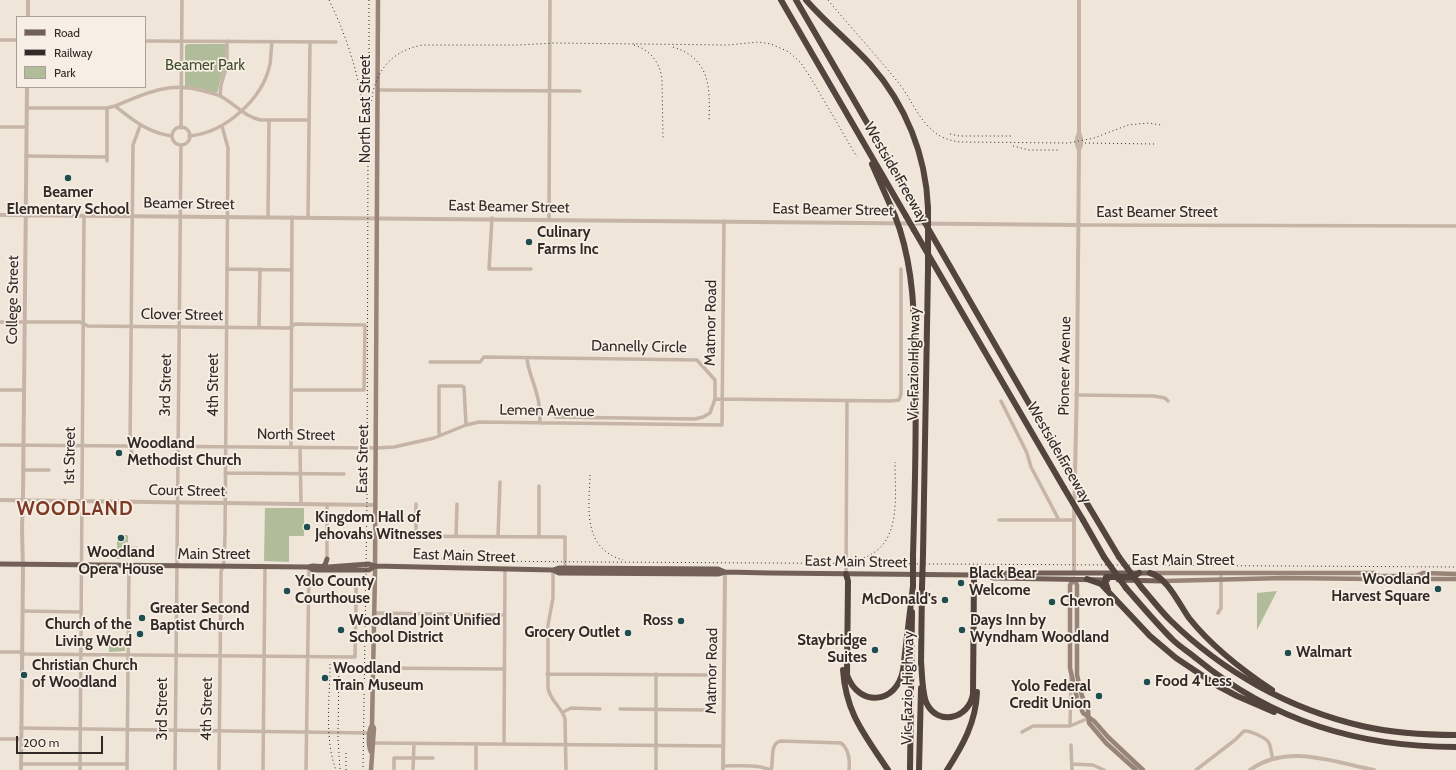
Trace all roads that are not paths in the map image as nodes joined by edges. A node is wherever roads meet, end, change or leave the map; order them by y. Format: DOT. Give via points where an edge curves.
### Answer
graph roads {
  1 [pos="28,0"];
  2 [pos="182,0"];
  3 [pos="378,0"];
  4 [pos="550,0"];
  5 [pos="781,0"];
  6 [pos="796,0"];
  7 [pos="806,0"];
  8 [pos="1079,0"];
  9 [pos="28,16"];
  10 [pos="0,40"];
  11 [pos="16,40"];
  12 [pos="146,41"];
  13 [pos="181,41"];
  14 [pos="227,41"];
  15 [pos="272,42"];
  16 [pos="310,42"];
  17 [pos="336,42"];
  18 [pos="181,87"];
  19 [pos="27,88"];
  20 [pos="378,90"];
  21 [pos="550,91"];
  22 [pos="580,91"];
  23 [pos="220,96"];
  24 [pos="115,106"];
  25 [pos="27,108"];
  26 [pos="107,108"];
  27 [pos="241,112"];
  28 [pos="269,120"];
  29 [pos="309,120"];
  30 [pos="140,126"];
  31 [pos="222,126"];
  32 [pos="0,127"];
  33 [pos="26,127"];
  34 [pos="181,128"];
  35 [pos="859,135"];
  36 [pos="172,136"];
  37 [pos="189,136"];
  38 [pos="181,145"];
  39 [pos="26,156"];
  40 [pos="0,215"];
  41 [pos="26,215"];
  42 [pos="84,215"];
  43 [pos="132,215"];
  44 [pos="180,216"];
  45 [pos="228,216"];
  46 [pos="268,217"];
  47 [pos="292,217"];
  48 [pos="308,217"];
  49 [pos="378,217"];
  50 [pos="492,218"];
  51 [pos="549,219"];
  52 [pos="724,221"];
  53 [pos="1078,225"];
  54 [pos="1456,226"];
  55 [pos="227,269"];
  56 [pos="260,269"];
  57 [pos="531,269"];
  58 [pos="901,269"];
  59 [pos="292,270"];
  60 [pos="0,322"];
  61 [pos="25,322"];
  62 [pos="84,324"];
  63 [pos="131,326"];
  64 [pos="179,326"];
  65 [pos="292,326"];
  66 [pos="226,327"];
  67 [pos="259,327"];
  68 [pos="527,358"];
  69 [pos="430,362"];
  70 [pos="0,390"];
  71 [pos="24,390"];
  72 [pos="292,390"];
  73 [pos="1076,395"];
  74 [pos="715,399"];
  75 [pos="722,400"];
  76 [pos="847,401"];
  77 [pos="1001,401"];
  78 [pos="1168,401"];
  79 [pos="556,417"];
  80 [pos="566,417"];
  81 [pos="644,418"];
  82 [pos="540,423"];
  83 [pos="565,424"];
  84 [pos="466,425"];
  85 [pos="644,425"];
  86 [pos="722,426"];
  87 [pos="440,435"];
  88 [pos="0,445"];
  89 [pos="24,445"];
  90 [pos="82,446"];
  91 [pos="130,446"];
  92 [pos="291,446"];
  93 [pos="178,447"];
  94 [pos="225,447"];
  95 [pos="300,447"];
  96 [pos="375,448"];
  97 [pos="132,453"];
  98 [pos="23,470"];
  99 [pos="49,470"];
  100 [pos="225,473"];
  101 [pos="300,474"];
  102 [pos="344,474"];
  103 [pos="500,482"];
  104 [pos="540,486"];
  105 [pos="0,500"];
  106 [pos="23,500"];
  107 [pos="82,501"];
  108 [pos="177,503"];
  109 [pos="225,504"];
  110 [pos="301,504"];
  111 [pos="327,504"];
  112 [pos="416,504"];
  113 [pos="457,504"];
  114 [pos="374,505"];
  115 [pos="999,520"];
  116 [pos="1059,520"];
  117 [pos="1074,520"];
  118 [pos="374,536"];
  119 [pos="416,537"];
  120 [pos="456,537"];
  121 [pos="498,537"];
  122 [pos="539,537"];
  123 [pos="327,559"];
  124 [pos="0,564"];
  125 [pos="23,564"];
  126 [pos="82,565"];
  127 [pos="129,566"];
  128 [pos="176,566"];
  129 [pos="223,566"];
  130 [pos="323,566"];
  131 [pos="331,566"];
  132 [pos="375,566"];
  133 [pos="265,567"];
  134 [pos="308,567"];
  135 [pos="565,568"];
  136 [pos="505,570"];
  137 [pos="553,570"];
  138 [pos="725,572"];
  139 [pos="1025,573"];
  140 [pos="1074,573"];
  141 [pos="1139,573"];
  142 [pos="1150,573"];
  143 [pos="1221,573"];
  144 [pos="846,574"];
  145 [pos="1456,574"];
  146 [pos="976,575"];
  147 [pos="987,576"];
  148 [pos="1379,576"];
  149 [pos="1416,576"];
  150 [pos="1007,578"];
  151 [pos="1074,579"];
  152 [pos="1087,579"];
  153 [pos="1456,579"];
  154 [pos="1105,580"];
  155 [pos="1221,580"];
  156 [pos="1163,581"];
  157 [pos="356,582"];
  158 [pos="913,586"];
  159 [pos="1110,593"];
  160 [pos="23,611"];
  161 [pos="81,612"];
  162 [pos="374,613"];
  163 [pos="1218,613"];
  164 [pos="505,615"];
  165 [pos="1070,626"];
  166 [pos="1070,637"];
  167 [pos="1077,643"];
  168 [pos="0,652"];
  169 [pos="1076,652"];
  170 [pos="22,653"];
  171 [pos="81,654"];
  172 [pos="128,654"];
  173 [pos="176,655"];
  174 [pos="220,655"];
  175 [pos="264,656"];
  176 [pos="307,656"];
  177 [pos="921,661"];
  178 [pos="373,668"];
  179 [pos="505,669"];
  180 [pos="547,674"];
  181 [pos="656,674"];
  182 [pos="707,675"];
  183 [pos="1071,675"];
  184 [pos="1290,702"];
  185 [pos="600,709"];
  186 [pos="620,709"];
  187 [pos="656,709"];
  188 [pos="707,710"];
  189 [pos="563,712"];
  190 [pos="1089,718"];
  191 [pos="372,725"];
  192 [pos="1070,726"];
  193 [pos="1319,727"];
  194 [pos="21,728"];
  195 [pos="80,728"];
  196 [pos="127,728"];
  197 [pos="175,730"];
  198 [pos="219,731"];
  199 [pos="263,732"];
  200 [pos="1022,732"];
  201 [pos="307,733"];
  202 [pos="370,733"];
  203 [pos="1456,735"];
  204 [pos="0,739"];
  205 [pos="21,739"];
  206 [pos="374,743"];
  207 [pos="414,743"];
  208 [pos="476,744"];
  209 [pos="504,744"];
  210 [pos="566,745"];
  211 [pos="655,745"];
  212 [pos="1071,745"];
  213 [pos="723,746"];
  214 [pos="1456,747"];
  215 [pos="1112,748"];
  216 [pos="372,752"];
  217 [pos="413,758"];
  218 [pos="433,758"];
  219 [pos="1273,759"];
  220 [pos="21,764"];
  221 [pos="80,764"];
  222 [pos="127,764"];
  223 [pos="1072,764"];
  224 [pos="1137,764"];
  225 [pos="1201,766"];
  226 [pos="723,768"];
  227 [pos="1361,769"];
  228 [pos="20,770"];
  229 [pos="80,770"];
  230 [pos="127,770"];
  231 [pos="175,770"];
  232 [pos="218,770"];
  233 [pos="263,770"];
  234 [pos="306,770"];
  235 [pos="371,770"];
  236 [pos="394,770"];
  237 [pos="414,770"];
  238 [pos="476,770"];
  239 [pos="566,770"];
  240 [pos="656,770"];
  241 [pos="771,770"];
  242 [pos="849,770"];
  243 [pos="888,770"];
  244 [pos="910,770"];
  245 [pos="919,770"];
  246 [pos="947,770"];
  247 [pos="1072,770"];
  248 [pos="1104,770"];
  249 [pos="1136,770"];
  250 [pos="1143,770"];
  251 [pos="1196,770"];
  252 [pos="1204,770"];
  253 [pos="1250,770"];
  254 [pos="1374,770"];
  1 -- 9 [label="street"];
  2 -- 13 [label="street"];
  3 -- 20 [label="main road, North East Street"];
  4 -- 21 [label="street"];
  5 -- 35 [label="highway, Westside Freeway"];
  6 -- 184 [label="highway, Westside Freeway, bridge" via="1119,557 1169,619 1205,651 1246,680"];
  7 -- 177 [label="highway, Vic Fazio Highway, bridge" via="871,65 884,82 911,128 921,156 927,186 928,270"];
  8 -- 53 [label="street, Pioneer Avenue"];
  10 -- 11 [label="street"];
  12 -- 13 [label="street"];
  13 -- 14 [label="street"];
  13 -- 18 [label="street"];
  14 -- 15 [label="street"];
  14 -- 23 [label="street" via="227,65"];
  15 -- 16 [label="street"];
  15 -- 27 [label="street" via="269,65 259,90"];
  16 -- 17 [label="street"];
  16 -- 29 [label="street"];
  18 -- 23 [label="street"];
  18 -- 24 [label="street" via="153,91"];
  18 -- 34 [label="street"];
  19 -- 25 [label="street, College Street"];
  20 -- 21 [label="street"];
  20 -- 49 [label="main road, North East Street"];
  21 -- 22 [label="street"];
  21 -- 51 [label="street"];
  23 -- 27 [label="street"];
  24 -- 26 [label="street"];
  24 -- 30 [label="street"];
  25 -- 26 [label="street"];
  25 -- 33 [label="street, College Street"];
  26 -- 39 [label="street" via="107,159"];
  27 -- 28 [label="street" via="255,119"];
  27 -- 31 [label="street"];
  28 -- 29 [label="street"];
  28 -- 46 [label="street"];
  29 -- 48 [label="street"];
  30 -- 36 [label="street"];
  30 -- 43 [label="street" via="134,145"];
  31 -- 37 [label="street"];
  31 -- 45 [label="street, 4th Street" via="228,148"];
  32 -- 33 [label="street"];
  33 -- 39 [label="street, College Street"];
  34 -- 36 [label="street" via="175,130"];
  34 -- 37 [label="street" via="187,130"];
  35 -- 158 [label="highway, Vic Fazio Highway, bridge" via="900,230 909,262 914,302 916,434"];
  35 -- 193 [label="highway, Westside Freeway, bridge" via="1104,557 1126,588 1173,640 1215,674 1271,706"];
  36 -- 38 [label="street" via="174,142"];
  37 -- 38 [label="street" via="187,143"];
  38 -- 44 [label="street, 3rd Street"];
  39 -- 41 [label="street, College Street"];
  40 -- 41 [label="street, Beamer Street"];
  41 -- 42 [label="street, Beamer Street"];
  41 -- 61 [label="street, College Street"];
  42 -- 43 [label="street, Beamer Street"];
  42 -- 62 [label="street, 1st Street"];
  43 -- 44 [label="street, Beamer Street"];
  43 -- 63 [label="street"];
  44 -- 45 [label="street, Beamer Street"];
  44 -- 64 [label="street, 3rd Street"];
  45 -- 46 [label="street, Beamer Street"];
  45 -- 55 [label="street, 4th Street"];
  46 -- 47 [label="street, Beamer Street"];
  47 -- 48 [label="street, Beamer Street"];
  47 -- 59 [label="street"];
  48 -- 49 [label="street, Beamer Street"];
  49 -- 50 [label="street, East Beamer Street"];
  49 -- 96 [label="main road, East Street"];
  50 -- 51 [label="street, East Beamer Street"];
  50 -- 57 [label="street" via="489,269"];
  51 -- 52 [label="street, East Beamer Street"];
  52 -- 53 [label="street, East Beamer Street"];
  52 -- 75 [label="street, Matmor Road"];
  53 -- 54 [label="street, East Beamer Street"];
  53 -- 73 [label="street, Pioneer Avenue"];
  55 -- 56 [label="street"];
  55 -- 66 [label="street, 4th Street"];
  56 -- 59 [label="street"];
  56 -- 67 [label="street"];
  58 -- 76 [label="street" via="899,400"];
  59 -- 65 [label="street"];
  60 -- 61 [label="street, Clover Street"];
  61 -- 62 [label="street, Clover Street"];
  61 -- 71 [label="street, College Street"];
  62 -- 63 [label="street, Clover Street"];
  62 -- 90 [label="street, 1st Street"];
  63 -- 64 [label="street, Clover Street"];
  63 -- 91 [label="street"];
  64 -- 66 [label="street, Clover Street"];
  64 -- 93 [label="street, 3rd Street"];
  65 -- 67 [label="street, Clover Street"];
  65 -- 72 [label="street"];
  65 -- 72 [label="street, Clover Street" via="365,325 364,390"];
  66 -- 67 [label="street, Clover Street"];
  66 -- 94 [label="street, 4th Street"];
  68 -- 69 [label="street, Dannelly Circle" via="484,357 480,362"];
  68 -- 74 [label="street, Dannelly Circle" via="697,360 715,380"];
  68 -- 82 [label="street" via="527,366 538,396"];
  70 -- 71 [label="street"];
  71 -- 89 [label="street, College Street"];
  72 -- 92 [label="street"];
  73 -- 78 [label="street" via="1154,396"];
  73 -- 117 [label="street, Pioneer Avenue"];
  74 -- 75 [label="street"];
  74 -- 81 [label="street" via="710,413 703,417"];
  75 -- 76 [label="street"];
  75 -- 86 [label="street, Matmor Road"];
  76 -- 144 [label="street"];
  77 -- 116 [label="street"];
  79 -- 80 [label="street"];
  80 -- 81 [label="street"];
  80 -- 83 [label="street"];
  81 -- 85 [label="street"];
  82 -- 83 [label="street, Lemen Avenue"];
  82 -- 84 [label="street, Lemen Avenue" via="479,422"];
  83 -- 85 [label="street, Lemen Avenue"];
  84 -- 87 [label="street, Lemen Avenue"];
  84 -- 87 [label="street" via="464,387 439,386"];
  85 -- 86 [label="street, Lemen Avenue"];
  87 -- 96 [label="street, Lemen Avenue" via="394,447"];
  88 -- 89 [label="street, North Street"];
  89 -- 90 [label="street, North Street"];
  89 -- 98 [label="street, College Street"];
  90 -- 91 [label="street, North Street"];
  90 -- 107 [label="street, 1st Street"];
  91 -- 93 [label="street, North Street"];
  91 -- 97 [label="street"];
  92 -- 94 [label="street, North Street"];
  92 -- 95 [label="street, North Street"];
  93 -- 94 [label="street, North Street"];
  93 -- 108 [label="street, 3rd Street"];
  94 -- 100 [label="street, 4th Street"];
  95 -- 96 [label="street, North Street"];
  95 -- 101 [label="street"];
  96 -- 114 [label="main road, East Street"];
  98 -- 99 [label="street"];
  98 -- 106 [label="street, College Street"];
  100 -- 101 [label="street"];
  100 -- 109 [label="street, 4th Street"];
  101 -- 102 [label="street"];
  101 -- 110 [label="street"];
  103 -- 121 [label="street"];
  104 -- 122 [label="street"];
  105 -- 106 [label="street, Court Street"];
  106 -- 107 [label="street, Court Street"];
  106 -- 125 [label="street, College Street"];
  107 -- 108 [label="street, Court Street"];
  107 -- 126 [label="street, 1st Street"];
  108 -- 109 [label="street, Court Street"];
  108 -- 128 [label="street, 3rd Street"];
  109 -- 110 [label="street, Court Street"];
  109 -- 129 [label="street, 4th Street"];
  110 -- 111 [label="street, Court Street"];
  111 -- 114 [label="street, Court Street"];
  111 -- 123 [label="street"];
  112 -- 119 [label="street"];
  113 -- 120 [label="street"];
  114 -- 118 [label="main road, East Street"];
  115 -- 116 [label="street"];
  116 -- 117 [label="street"];
  117 -- 140 [label="street, Pioneer Avenue"];
  118 -- 119 [label="street"];
  118 -- 132 [label="main road, East Street"];
  119 -- 120 [label="street"];
  120 -- 121 [label="street"];
  121 -- 122 [label="street"];
  122 -- 135 [label="street" via="565,537"];
  123 -- 130 [label="main road"];
  123 -- 131 [label="main road" via="328,565"];
  124 -- 125 [label="main road, Main Street"];
  125 -- 126 [label="main road, Main Street"];
  125 -- 160 [label="street, College Street"];
  126 -- 127 [label="main road, Main Street"];
  126 -- 161 [label="street, 1st Street"];
  127 -- 128 [label="main road, Main Street"];
  127 -- 172 [label="street"];
  128 -- 129 [label="main road, Main Street"];
  128 -- 173 [label="street, 3rd Street"];
  129 -- 133 [label="main road, Main Street"];
  129 -- 174 [label="street, 4th Street"];
  130 -- 131 [label="main road, Main Street"];
  130 -- 134 [label="main road, Main Street"];
  131 -- 132 [label="main road, Main Street"];
  132 -- 134 [label="main road, Main Street" via="369,570 313,570"];
  132 -- 136 [label="main road, East Main Street"];
  132 -- 162 [label="main road, East Street"];
  133 -- 134 [label="main road, Main Street"];
  133 -- 175 [label="street"];
  134 -- 176 [label="street"];
  135 -- 137 [label="main road, East Main Street"];
  135 -- 138 [label="main road, East Main Street" via="718,569"];
  136 -- 137 [label="main road, East Main Street"];
  136 -- 164 [label="street"];
  137 -- 138 [label="main road, East Main Street" via="559,573"];
  137 -- 180 [label="street"];
  138 -- 144 [label="main road, East Main Street"];
  138 -- 213 [label="street, Matmor Road"];
  139 -- 140 [label="main road, East Main Street"];
  139 -- 147 [label="main road, East Main Street" via="995,573"];
  139 -- 150 [label="main road"];
  140 -- 141 [label="main road, East Main Street"];
  140 -- 151 [label="main road, Pioneer Avenue"];
  141 -- 142 [label="main road, East Main Street"];
  141 -- 154 [label="highway" via="1133,577 1108,577"];
  142 -- 143 [label="main road, East Main Street"];
  142 -- 156 [label="highway"];
  143 -- 148 [label="main road, East Main Street" via="1374,573"];
  143 -- 155 [label="street"];
  144 -- 146 [label="main road, East Main Street"];
  144 -- 158 [label="highway" via="847,675 857,691 868,697 876,698 887,694 894,690 900,681"];
  144 -- 243 [label="highway" via="843,669 847,698 861,730"];
  145 -- 149 [label="main road, East Main Street"];
  146 -- 147 [label="main road, East Main Street"];
  146 -- 177 [label="highway" via="973,694 972,700 963,712 949,717 936,714 931,709 925,697"];
  146 -- 246 [label="highway" via="976,704 969,732"];
  147 -- 150 [label="main road, East Main Street"];
  148 -- 149 [label="main road, East Main Street"];
  148 -- 155 [label="main road, East Main Street" via="1374,579"];
  149 -- 153 [label="main road, East Main Street" via="1423,579"];
  150 -- 151 [label="main road, East Main Street"];
  151 -- 152 [label="main road, East Main Street"];
  151 -- 165 [label="main road, Pioneer Avenue" via="1070,586"];
  151 -- 167 [label="main road, Pioneer Avenue" via="1077,585"];
  152 -- 154 [label="main road, East Main Street"];
  152 -- 159 [label="highway" via="1099,583"];
  154 -- 156 [label="main road, East Main Street"];
  154 -- 159 [label="highway"];
  155 -- 156 [label="main road, East Main Street"];
  155 -- 163 [label="street" via="1221,608"];
  156 -- 184 [label="highway" via="1203,634 1252,676"];
  157 -- 176 [label="street" via="355,657"];
  158 -- 244 [label="highway, Vic Fazio Highway"];
  159 -- 193 [label="highway" via="1150,636 1201,676 1254,704"];
  160 -- 161 [label="street"];
  160 -- 170 [label="street, College Street"];
  161 -- 171 [label="street, 1st Street"];
  162 -- 164 [label="street"];
  162 -- 178 [label="main road, East Street"];
  164 -- 179 [label="street"];
  165 -- 166 [label="main road, Pioneer Avenue"];
  165 -- 167 [label="main road" via="1073,628 1073,636"];
  166 -- 169 [label="main road"];
  166 -- 183 [label="main road, Pioneer Avenue"];
  167 -- 169 [label="main road, Pioneer Avenue"];
  168 -- 170 [label="street"];
  169 -- 190 [label="main road, Pioneer Avenue" via="1078,682"];
  170 -- 171 [label="street"];
  170 -- 194 [label="street, College Street"];
  171 -- 172 [label="street"];
  171 -- 195 [label="street, 1st Street"];
  172 -- 173 [label="street"];
  172 -- 196 [label="street"];
  173 -- 174 [label="street"];
  173 -- 197 [label="street, 3rd Street"];
  174 -- 175 [label="street"];
  174 -- 198 [label="street, 4th Street"];
  175 -- 176 [label="street"];
  175 -- 199 [label="street"];
  176 -- 201 [label="street"];
  177 -- 245 [label="highway, Vic Fazio Highway"];
  178 -- 179 [label="street"];
  178 -- 191 [label="main road, East Street"];
  179 -- 209 [label="street"];
  180 -- 181 [label="street"];
  180 -- 189 [label="street" via="548,692"];
  181 -- 182 [label="street"];
  181 -- 187 [label="street"];
  183 -- 190 [label="main road, Pioneer Avenue" via="1083,713"];
  183 -- 192 [label="street"];
  184 -- 203 [label="highway, Westside Freeway" via="1363,726 1413,733"];
  185 -- 189 [label="street" via="571,708"];
  186 -- 187 [label="street"];
  187 -- 188 [label="street"];
  187 -- 211 [label="street"];
  189 -- 210 [label="street"];
  190 -- 192 [label="street"];
  190 -- 215 [label="main road, Pioneer Avenue" via="1089,723 1097,734"];
  190 -- 224 [label="main road, Pioneer Avenue"];
  191 -- 202 [label="main road, East Street"];
  191 -- 206 [label="main road, East Street"];
  192 -- 200 [label="street" via="1033,726"];
  193 -- 214 [label="highway, Westside Freeway" via="1380,742 1424,747"];
  194 -- 195 [label="street"];
  194 -- 205 [label="street, College Street"];
  195 -- 196 [label="street"];
  195 -- 221 [label="street, 1st Street"];
  196 -- 197 [label="street"];
  196 -- 222 [label="street"];
  197 -- 198 [label="street"];
  197 -- 231 [label="street, 3rd Street"];
  198 -- 199 [label="street"];
  198 -- 232 [label="street, 4th Street"];
  199 -- 201 [label="street"];
  199 -- 233 [label="street"];
  201 -- 202 [label="street"];
  201 -- 234 [label="street"];
  202 -- 216 [label="main road, East Street"];
  204 -- 205 [label="street"];
  205 -- 220 [label="street, College Street"];
  206 -- 207 [label="street"];
  206 -- 216 [label="main road, East Street"];
  207 -- 208 [label="street"];
  207 -- 217 [label="street"];
  208 -- 209 [label="street"];
  208 -- 238 [label="street"];
  209 -- 210 [label="street"];
  210 -- 211 [label="street"];
  210 -- 239 [label="street"];
  211 -- 213 [label="street"];
  211 -- 240 [label="street"];
  212 -- 223 [label="street"];
  213 -- 226 [label="street, Matmor Road"];
  215 -- 224 [label="main road" via="1133,765"];
  215 -- 249 [label="main road, Pioneer Avenue"];
  216 -- 235 [label="main road, East Street"];
  217 -- 218 [label="street"];
  217 -- 236 [label="street" via="394,758"];
  217 -- 237 [label="street"];
  219 -- 225 [label="street" via="1267,740 1247,730 1241,732 1235,740"];
  219 -- 227 [label="street" via="1302,755"];
  219 -- 253 [label="street"];
  220 -- 221 [label="street"];
  220 -- 228 [label="street, College Street"];
  221 -- 222 [label="street"];
  221 -- 229 [label="street, 1st Street"];
  222 -- 230 [label="street"];
  223 -- 247 [label="street"];
  223 -- 248 [label="street" via="1093,765"];
  224 -- 250 [label="main road, Pioneer Avenue"];
  225 -- 251 [label="street"];
  225 -- 252 [label="street"];
  226 -- 241 [label="street" via="754,766"];
  227 -- 254 [label="street"];
  241 -- 242 [label="street" via="774,746 781,741 841,743 847,750"];
}
